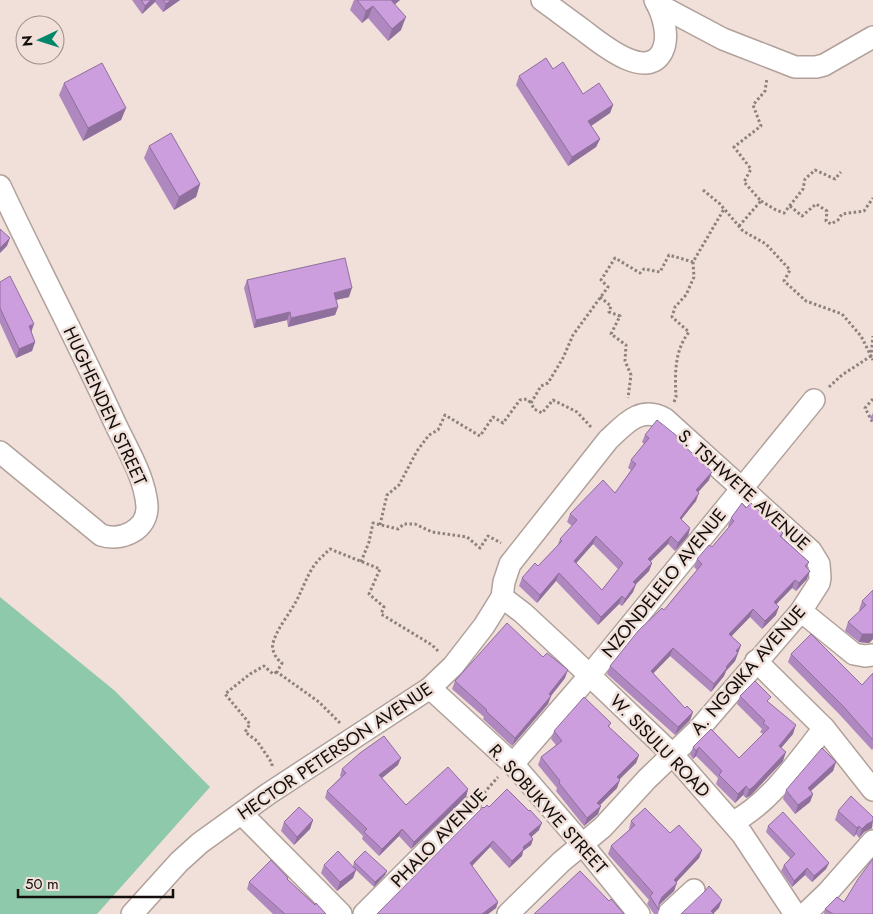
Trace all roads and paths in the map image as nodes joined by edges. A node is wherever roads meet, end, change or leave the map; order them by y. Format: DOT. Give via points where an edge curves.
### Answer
graph roads {
  1 [pos="542,0"];
  2 [pos="656,2"];
  3 [pos="873,38"];
  4 [pos="772,58"];
  5 [pos="840,172"];
  6 [pos="0,186"];
  7 [pos="702,190"];
  8 [pos="873,198"];
  9 [pos="761,200"];
  10 [pos="790,206"];
  11 [pos="724,209"];
  12 [pos="739,226"];
  13 [pos="693,262"];
  14 [pos="600,297"];
  15 [pos="873,336"];
  16 [pos="872,358"];
  17 [pos="873,399"];
  18 [pos="814,400"];
  19 [pos="531,403"];
  20 [pos="650,416"];
  21 [pos="873,424"];
  22 [pos="608,440"];
  23 [pos="0,452"];
  24 [pos="742,487"];
  25 [pos="380,526"];
  26 [pos="520,551"];
  27 [pos="361,562"];
  28 [pos="819,583"];
  29 [pos="502,597"];
  30 [pos="801,611"];
  31 [pos="873,655"];
  32 [pos="756,661"];
  33 [pos="453,666"];
  34 [pos="277,672"];
  35 [pos="590,675"];
  36 [pos="430,688"];
  37 [pos="824,728"];
  38 [pos="354,740"];
  39 [pos="672,754"];
  40 [pos="513,764"];
  41 [pos="873,790"];
  42 [pos="268,794"];
  43 [pos="470,808"];
  44 [pos="242,814"];
  45 [pos="733,822"];
  46 [pos="873,840"];
  47 [pos="583,845"];
  48 [pos="694,890"];
  49 [pos="365,913"];
  50 [pos="132,914"];
  51 [pos="342,914"];
  52 [pos="508,914"];
  53 [pos="639,914"];
  54 [pos="668,914"];
  55 [pos="795,914"];
  56 [pos="804,914"];
  1 -- 2 [label="street" via="616,54 646,62 661,54 666,42"];
  2 -- 4 [label="street" via="723,39"];
  3 -- 4 [label="street" via="816,67 795,67"];
  4 -- 9 [label="path" via="766,92 753,106 761,126 734,147 751,169 744,182"];
  5 -- 10 [label="path" via="835,179 815,170 804,179 803,189"];
  6 -- 23 [label="street, HUGHENDEN STREET" via="137,472 146,501 144,521 131,534 101,535"];
  7 -- 11 [label="path"];
  8 -- 10 [label="path" via="864,210 842,214 831,224 826,221 827,211 816,204 802,216"];
  9 -- 10 [label="path" via="784,213"];
  9 -- 12 [label="path"];
  11 -- 12 [label="path"];
  11 -- 13 [label="path"];
  12 -- 16 [label="path" via="766,244 790,270 784,280 806,301 842,314 861,336"];
  13 -- 14 [label="path" via="669,255 660,272 644,269 640,274 615,258 601,280 608,287"];
  13 -- 20 [label="path" via="694,277 672,317 689,332 682,342 676,364 676,397"];
  14 -- 19 [label="path" via="573,334 548,384 540,386"];
  14 -- 20 [label="path" via="611,306 609,312 620,316 611,334 626,345 625,361 630,375 628,400"];
  15 -- 16 [label="path"];
  16 -- 18 [label="path" via="842,375"];
  17 -- 21 [label="path" via="865,408"];
  18 -- 24 [label="street, NZONDELELO AVENUE"];
  19 -- 22 [label="path" via="542,413 553,400 567,406"];
  19 -- 25 [label="path" via="527,399 520,400 503,423 492,417 480,436 445,415 438,430 417,451 399,485 386,495"];
  20 -- 22 [label="street, HECTOR PETERSON AVENUE" via="626,423"];
  20 -- 24 [label="street, S. TSHWETE AVENUE"];
  22 -- 26 [label="street, HECTOR PETERSON AVENUE"];
  24 -- 28 [label="street, S. TSHWETE AVENUE" via="815,556 820,569"];
  24 -- 35 [label="street, NZONDELELO AVENUE"];
  25 -- 26 [label="path" via="398,529 404,524 415,524 432,532 467,537 480,548 488,536"];
  25 -- 27 [label="path" via="373,523"];
  26 -- 29 [label="street, HECTOR PETERSON AVENUE" via="510,564"];
  27 -- 33 [label="path" via="380,569 369,594 384,607 382,614 432,645"];
  27 -- 34 [label="path" via="330,549 317,562 273,643 273,651 282,663"];
  28 -- 30 [label="street, A. NGQIKA AVENUE"];
  29 -- 33 [label="street, HECTOR PETERSON AVENUE"];
  29 -- 35 [label="street, W. SISULU ROAD"];
  30 -- 31 [label="street" via="854,654"];
  30 -- 32 [label="street, A. NGQIKA AVENUE"];
  32 -- 37 [label="street"];
  32 -- 39 [label="street, A. NGQIKA AVENUE" via="699,728"];
  33 -- 36 [label="street, HECTOR PETERSON AVENUE"];
  34 -- 38 [label="path" via="318,702"];
  34 -- 42 [label="path" via="273,674 264,666 225,694 250,724 245,732 257,741 272,763"];
  35 -- 39 [label="street, W. SISULU ROAD"];
  35 -- 40 [label="street, NZONDELELO AVENUE"];
  36 -- 38 [label="street, HECTOR PETERSON AVENUE"];
  36 -- 40 [label="street, R. SOBUKWE STREET"];
  37 -- 41 [label="street"];
  37 -- 45 [label="street" via="762,802"];
  38 -- 42 [label="street, HECTOR PETERSON AVENUE"];
  39 -- 45 [label="street, W. SISULU ROAD"];
  39 -- 47 [label="street, A. NGQIKA AVENUE"];
  40 -- 43 [label="path, PHALO AVENUE"];
  40 -- 47 [label="street, R. SOBUKWE STREET"];
  42 -- 44 [label="street, HECTOR PETERSON AVENUE"];
  43 -- 49 [label="street, PHALO AVENUE"];
  44 -- 50 [label="street, HECTOR PETERSON AVENUE" via="179,862"];
  44 -- 51 [label="street"];
  45 -- 55 [label="street, W. SISULU ROAD"];
  46 -- 56 [label="street" via="828,892"];
  47 -- 52 [label="street, A. NGQIKA AVENUE"];
  47 -- 53 [label="street, R. SOBUKWE STREET"];
  48 -- 54 [label="street"];
}
